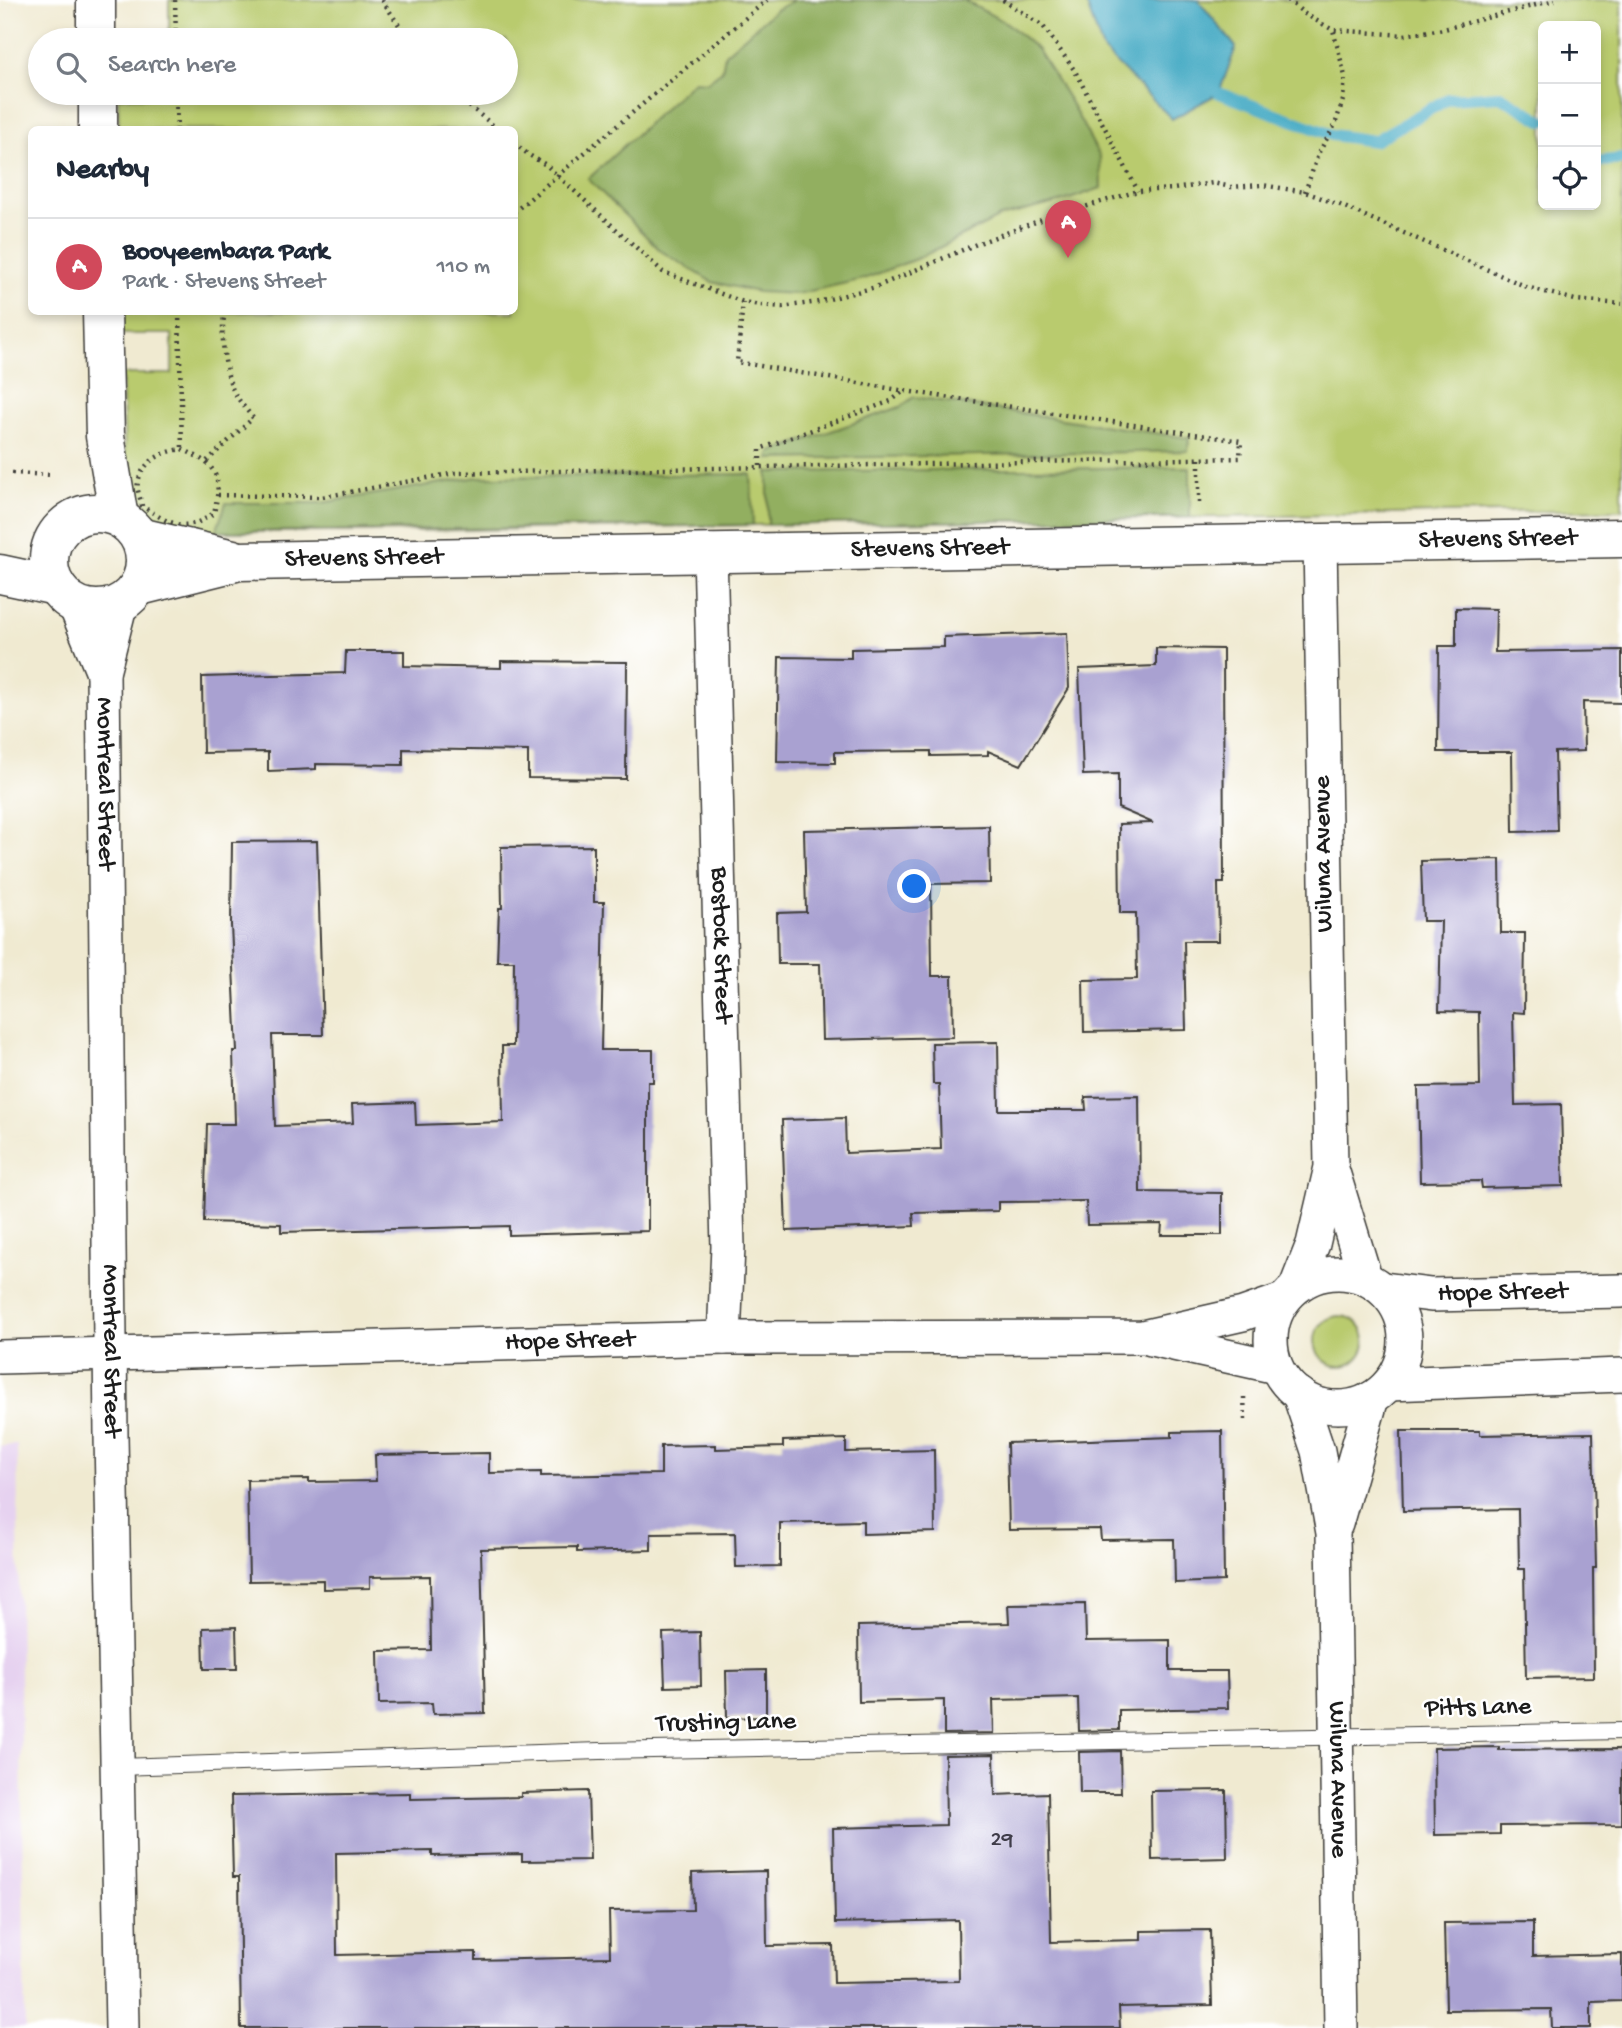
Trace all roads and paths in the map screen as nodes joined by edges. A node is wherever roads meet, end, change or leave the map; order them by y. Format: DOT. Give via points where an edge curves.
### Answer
graph roads {
  1 [pos="96,0"];
  2 [pos="175,0"];
  3 [pos="382,0"];
  4 [pos="767,0"];
  5 [pos="1003,0"];
  6 [pos="1288,0"];
  7 [pos="1555,0"];
  8 [pos="96,28"];
  9 [pos="176,28"];
  10 [pos="401,28"];
  11 [pos="1333,30"];
  12 [pos="98,105"];
  13 [pos="176,105"];
  14 [pos="468,105"];
  15 [pos="98,126"];
  16 [pos="177,126"];
  17 [pos="494,126"];
  18 [pos="518,146"];
  19 [pos="558,176"];
  20 [pos="1138,191"];
  21 [pos="1306,192"];
  22 [pos="518,209"];
  23 [pos="743,302"];
  24 [pos="1622,304"];
  25 [pos="102,315"];
  26 [pos="179,315"];
  27 [pos="224,315"];
  28 [pos="905,391"];
  29 [pos="105,436"];
  30 [pos="182,449"];
  31 [pos="1199,459"];
  32 [pos="207,461"];
  33 [pos="760,466"];
  34 [pos="12,473"];
  35 [pos="52,475"];
  36 [pos="218,495"];
  37 [pos="78,516"];
  38 [pos="1199,519"];
  39 [pos="129,528"];
  40 [pos="1622,538"];
  41 [pos="1320,541"];
  42 [pos="52,544"];
  43 [pos="710,551"];
  44 [pos="0,555"];
  45 [pos="239,561"];
  46 [pos="0,574"];
  47 [pos="130,594"];
  48 [pos="65,595"];
  49 [pos="103,673"];
  50 [pos="1331,1167"];
  51 [pos="1374,1283"];
  52 [pos="1622,1291"];
  53 [pos="1290,1293"];
  54 [pos="1142,1337"];
  55 [pos="724,1338"];
  56 [pos="110,1355"];
  57 [pos="0,1357"];
  58 [pos="1276,1367"];
  59 [pos="1622,1375"];
  60 [pos="1380,1391"];
  61 [pos="1299,1394"];
  62 [pos="1333,1533"];
  63 [pos="1622,1731"];
  64 [pos="1335,1736"];
  65 [pos="118,1767"];
  66 [pos="122,2028"];
  67 [pos="1341,2028"];
  1 -- 8 [label="street"];
  2 -- 9 [label="path"];
  3 -- 10 [label="path"];
  4 -- 19 [label="path"];
  5 -- 20 [label="path" via="1043,26 1075,71"];
  6 -- 11 [label="path"];
  7 -- 11 [label="path" via="1404,35"];
  11 -- 21 [label="path" via="1345,76 1343,100"];
  12 -- 15 [label="street"];
  13 -- 16 [label="path"];
  14 -- 17 [label="path"];
  18 -- 19 [label="path"];
  19 -- 22 [label="path"];
  19 -- 23 [label="path" via="663,272"];
  20 -- 21 [label="path" via="1213,183"];
  20 -- 23 [label="path" via="1041,220 876,287 782,307"];
  21 -- 24 [label="path" via="1527,287 1575,300"];
  23 -- 28 [label="path" via="737,362"];
  25 -- 29 [label="street"];
  26 -- 30 [label="path"];
  27 -- 32 [label="path" via="224,351 233,389 253,418"];
  28 -- 31 [label="path" via="1241,441 1240,458"];
  28 -- 33 [label="path" via="891,401 760,449"];
  29 -- 37 [label="street"];
  29 -- 39 [label="street"];
  30 -- 32 [label="path"];
  30 -- 36 [label="path" via="154,458 143,470 137,485 142,506 183,526 215,513"];
  31 -- 33 [label="path"];
  31 -- 38 [label="path"];
  32 -- 36 [label="path" via="217,479"];
  33 -- 36 [label="path" via="455,473 322,497"];
  34 -- 35 [label="path"];
  37 -- 39 [label="street" via="106,514"];
  37 -- 42 [label="street" via="65,524"];
  39 -- 45 [label="street, Stevens Street"];
  39 -- 47 [label="street" via="144,549 145,563"];
  40 -- 41 [label="street, Stevens Street"];
  41 -- 43 [label="street, Stevens Street"];
  41 -- 50 [label="street, Wiluna Avenue"];
  42 -- 44 [label="street"];
  42 -- 48 [label="street" via="51,575"];
  43 -- 45 [label="street, Stevens Street"];
  43 -- 55 [label="street, Bostock Street" via="728,1247"];
  45 -- 47 [label="street, Stevens Street"];
  46 -- 48 [label="street"];
  47 -- 48 [label="street" via="97,609"];
  47 -- 49 [label="street, Montreal Street"];
  48 -- 49 [label="street, Montreal Street"];
  49 -- 56 [label="street, Montreal Street"];
  50 -- 51 [label="street, Wiluna Avenue"];
  50 -- 53 [label="street, Wiluna Avenue" via="1313,1244"];
  51 -- 52 [label="street, Hope Street" via="1432,1295"];
  51 -- 53 [label="street" via="1341,1272 1317,1276"];
  51 -- 60 [label="street" via="1395,1303 1406,1336 1399,1370"];
  53 -- 54 [label="street, Hope Street" via="1243,1314"];
  53 -- 58 [label="street" via="1270,1333"];
  54 -- 55 [label="street, Hope Street"];
  54 -- 58 [label="street, Hope Street"];
  55 -- 56 [label="street, Hope Street"];
  56 -- 57 [label="street, Hope Street"];
  56 -- 65 [label="street, Montreal Street"];
  58 -- 61 [label="street"];
  59 -- 60 [label="street"];
  60 -- 61 [label="street" via="1354,1406 1335,1407 1316,1404"];
  60 -- 62 [label="street, Wiluna Avenue"];
  61 -- 62 [label="street, Wiluna Avenue" via="1318,1451"];
  62 -- 64 [label="street, Wiluna Avenue"];
  63 -- 64 [label="lane, Pitts Lane"];
  64 -- 65 [label="lane, Trusting Lane" via="600,1751"];
  64 -- 67 [label="street, Wiluna Avenue"];
  65 -- 66 [label="street, Montreal Street"];
}
